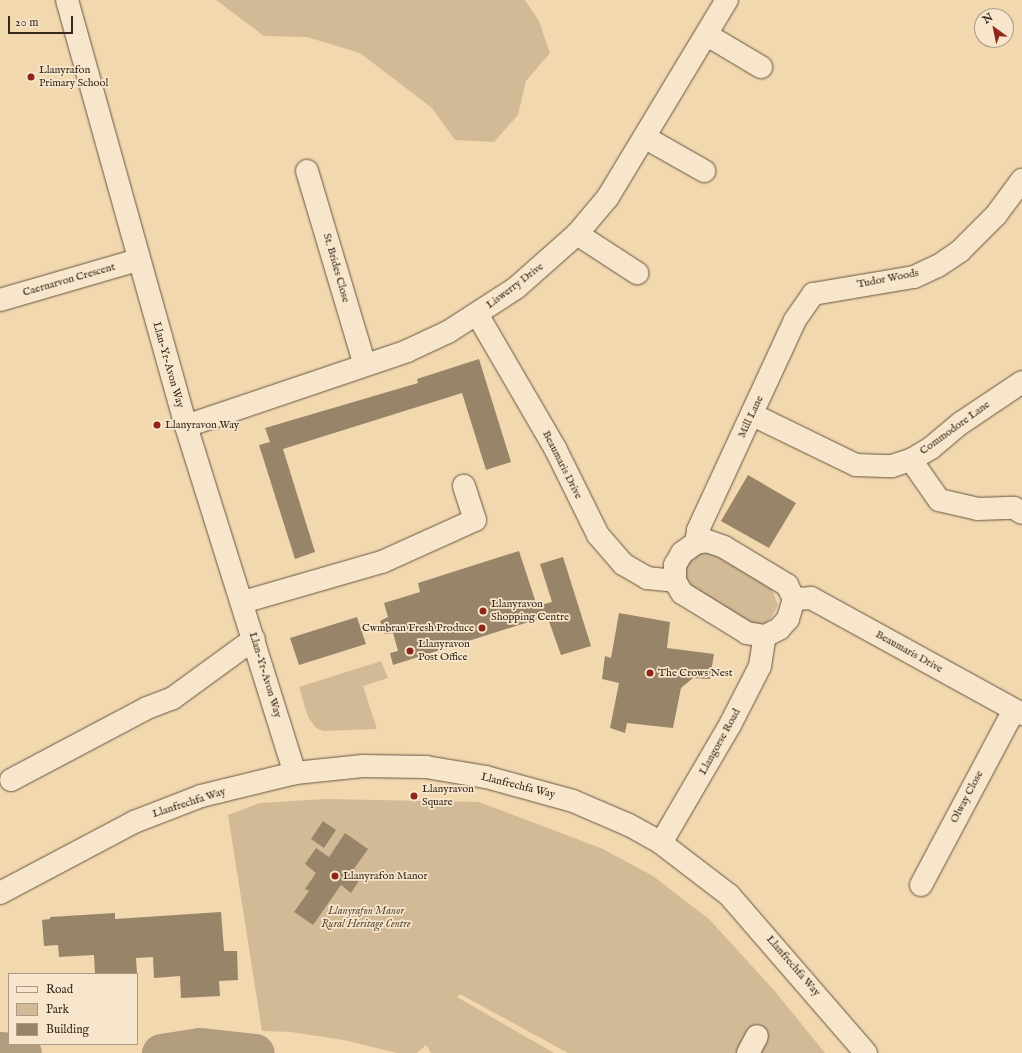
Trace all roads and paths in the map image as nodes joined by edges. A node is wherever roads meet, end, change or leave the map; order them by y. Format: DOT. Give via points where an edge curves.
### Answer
graph roads {
  1 [pos="67,0"];
  2 [pos="727,0"];
  3 [pos="707,35"];
  4 [pos="761,67"];
  5 [pos="646,138"];
  6 [pos="307,171"];
  7 [pos="704,171"];
  8 [pos="1022,180"];
  9 [pos="577,234"];
  10 [pos="138,260"];
  11 [pos="637,273"];
  12 [pos="813,294"];
  13 [pos="0,300"];
  14 [pos="477,314"];
  15 [pos="365,365"];
  16 [pos="1022,382"];
  17 [pos="753,415"];
  18 [pos="186,426"];
  19 [pos="911,460"];
  20 [pos="464,486"];
  21 [pos="1022,513"];
  22 [pos="696,543"];
  23 [pos="675,581"];
  24 [pos="794,599"];
  25 [pos="243,602"];
  26 [pos="765,636"];
  27 [pos="254,639"];
  28 [pos="1018,712"];
  29 [pos="295,773"];
  30 [pos="11,780"];
  31 [pos="661,843"];
  32 [pos="921,885"];
  33 [pos="0,893"];
  34 [pos="859,1050"];
  1 -- 10 [label="street, Llan-Yr-Avon Way"];
  2 -- 3 [label="street, Liswerry Drive"];
  3 -- 4 [label="street"];
  3 -- 5 [label="street, Liswerry Drive"];
  5 -- 7 [label="street"];
  5 -- 9 [label="street, Liswerry Drive" via="608,197"];
  6 -- 15 [label="street, St. Brides Close"];
  8 -- 12 [label="street, Tudor Woods" via="996,216 960,251 938,266 914,277"];
  9 -- 11 [label="street"];
  9 -- 14 [label="street, Liswerry Drive" via="516,288"];
  10 -- 13 [label="street, Caernarvon Crescent"];
  10 -- 18 [label="street, Llan-Yr-Avon Way"];
  12 -- 17 [label="street, Mill Lane" via="795,320"];
  14 -- 15 [label="street, Liswerry Drive" via="407,351"];
  14 -- 23 [label="street, Beaumaris Drive" via="555,448 598,535 623,564 647,578"];
  15 -- 18 [label="street, Liswerry Drive"];
  16 -- 19 [label="street, Commodore Lane"];
  17 -- 19 [label="street, Commodore Lane" via="856,465 885,466"];
  17 -- 22 [label="street, Mill Lane" via="698,530"];
  18 -- 25 [label="street, Llan-Yr-Avon Way"];
  19 -- 21 [label="street" via="939,500 977,509 1014,508"];
  20 -- 25 [label="street" via="475,520 382,562"];
  22 -- 23 [label="street" via="682,552 675,565"];
  22 -- 24 [label="street" via="707,541 724,547 787,585"];
  23 -- 26 [label="street" via="682,593 741,629"];
  24 -- 26 [label="street" via="788,619 778,629"];
  24 -- 28 [label="street, Beaumaris Drive" via="811,598"];
  25 -- 27 [label="street, Llan-Yr-Avon Way"];
  26 -- 31 [label="street, Llangorse Road" via="760,666 730,725"];
  27 -- 29 [label="street, Llan-Yr-Avon Way"];
  27 -- 30 [label="street" via="173,698 147,708"];
  28 -- 32 [label="street, Olway Close"];
  29 -- 31 [label="street, Llanfrechfa Way" via="363,766 426,767 486,777 573,800 629,825"];
  29 -- 33 [label="street, Llanfrechfa Way" via="201,796 134,822"];
  31 -- 34 [label="street, Llanfrechfa Way" via="729,895"];
}
